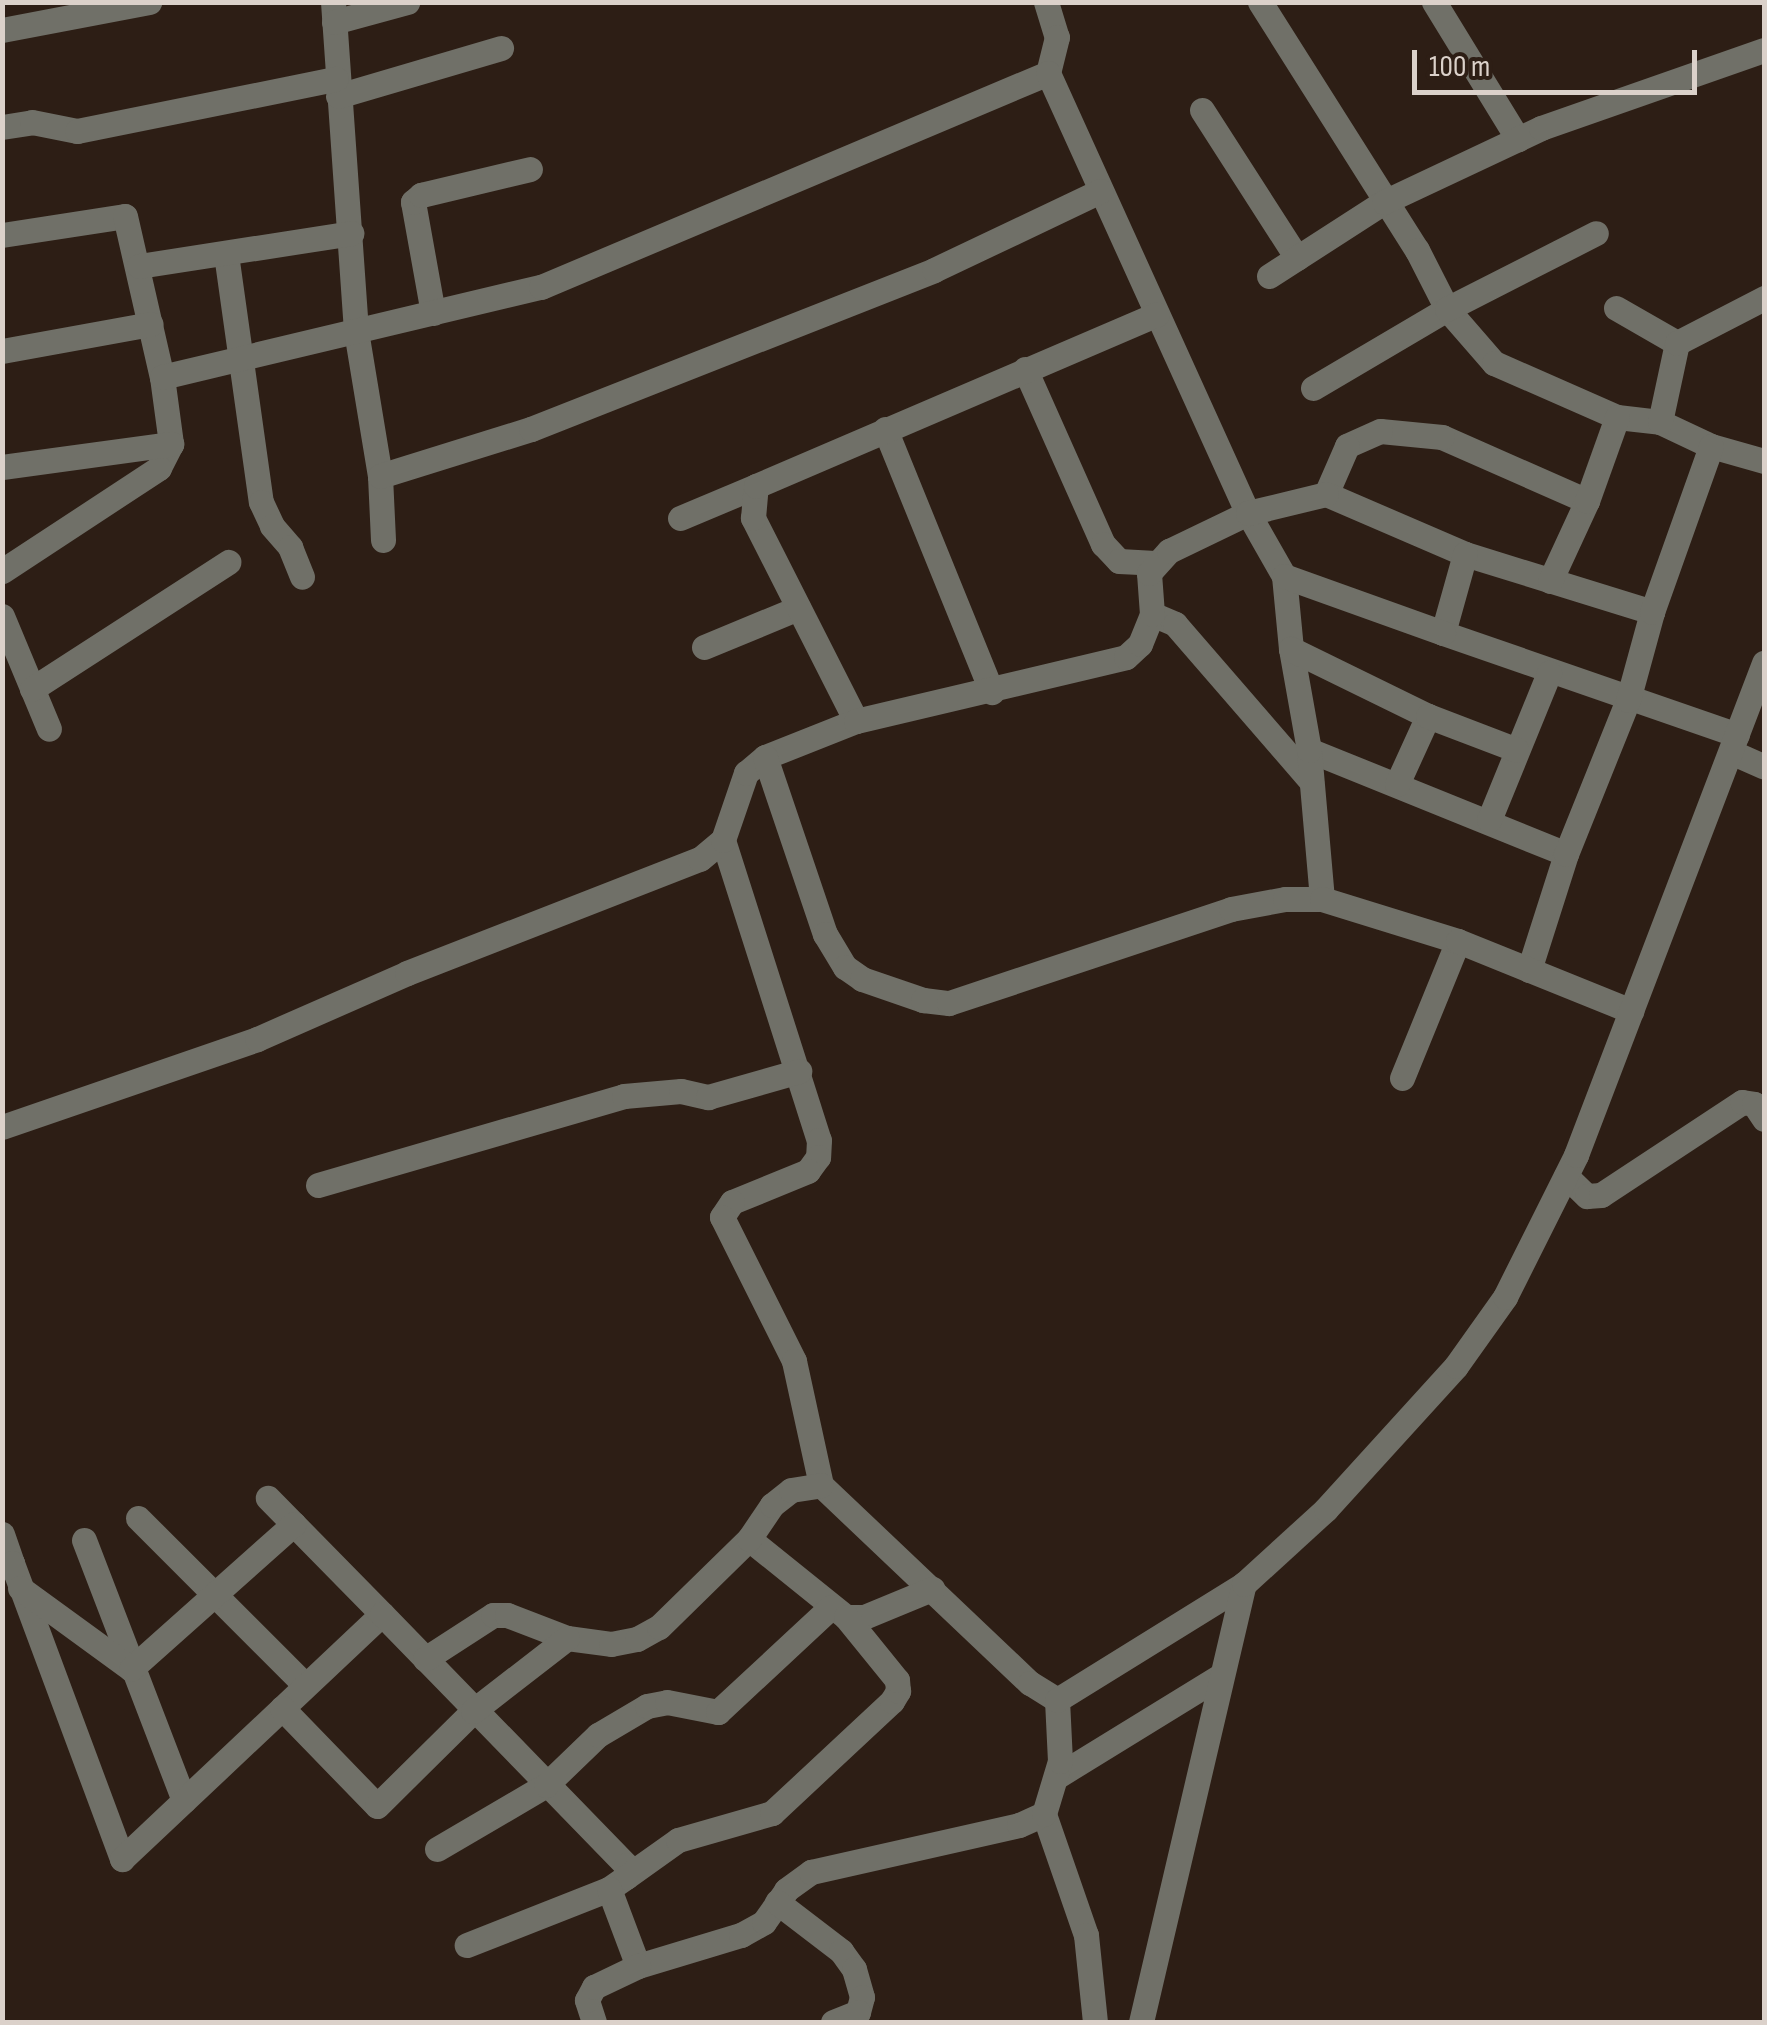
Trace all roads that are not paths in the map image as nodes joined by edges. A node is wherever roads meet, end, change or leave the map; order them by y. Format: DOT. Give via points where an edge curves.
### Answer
graph roads {
  1 [pos="149,2"];
  2 [pos="406,2"];
  3 [pos="1046,2"];
  4 [pos="1260,2"];
  5 [pos="1434,2"];
  6 [pos="333,12"];
  7 [pos="2,30"];
  8 [pos="501,48"];
  9 [pos="1764,50"];
  10 [pos="1048,73"];
  11 [pos="337,88"];
  12 [pos="1202,110"];
  13 [pos="2,127"];
  14 [pos="1518,139"];
  15 [pos="530,169"];
  16 [pos="1100,191"];
  17 [pos="1384,202"];
  18 [pos="351,234"];
  19 [pos="1596,234"];
  20 [pos="2,236"];
  21 [pos="226,254"];
  22 [pos="1297,258"];
  23 [pos="139,266"];
  24 [pos="1269,276"];
  25 [pos="1764,298"];
  26 [pos="1616,308"];
  27 [pos="1448,309"];
  28 [pos="432,312"];
  29 [pos="1157,314"];
  30 [pos="151,324"];
  31 [pos="356,331"];
  32 [pos="1677,343"];
  33 [pos="2,352"];
  34 [pos="238,359"];
  35 [pos="1025,368"];
  36 [pos="162,378"];
  37 [pos="1313,388"];
  38 [pos="1617,417"];
  39 [pos="1660,422"];
  40 [pos="885,428"];
  41 [pos="171,444"];
  42 [pos="1712,446"];
  43 [pos="1764,461"];
  44 [pos="2,468"];
  45 [pos="380,476"];
  46 [pos="756,486"];
  47 [pos="1326,494"];
  48 [pos="1587,501"];
  49 [pos="1248,513"];
  50 [pos="680,518"];
  51 [pos="383,540"];
  52 [pos="1465,554"];
  53 [pos="228,562"];
  54 [pos="1155,563"];
  55 [pos="2,572"];
  56 [pos="1284,576"];
  57 [pos="302,577"];
  58 [pos="1550,582"];
  59 [pos="798,608"];
  60 [pos="1652,612"];
  61 [pos="1152,614"];
  62 [pos="2,616"];
  63 [pos="1443,633"];
  64 [pos="704,647"];
  65 [pos="1292,650"];
  66 [pos="1764,663"];
  67 [pos="1548,673"];
  68 [pos="32,689"];
  69 [pos="992,692"];
  70 [pos="1628,700"];
  71 [pos="1428,716"];
  72 [pos="856,721"];
  73 [pos="49,729"];
  74 [pos="1734,744"];
  75 [pos="1309,750"];
  76 [pos="1517,750"];
  77 [pos="765,757"];
  78 [pos="1764,767"];
  79 [pos="1311,781"];
  80 [pos="1397,784"];
  81 [pos="1489,820"];
  82 [pos="723,840"];
  83 [pos="1566,854"];
  84 [pos="1322,899"];
  85 [pos="1458,942"];
  86 [pos="1528,970"];
  87 [pos="1632,1011"];
  88 [pos="798,1071"];
  89 [pos="1402,1078"];
  90 [pos="1764,1118"];
  91 [pos="2,1127"];
  92 [pos="1566,1176"];
  93 [pos="318,1185"];
  94 [pos="821,1485"];
  95 [pos="268,1498"];
  96 [pos="138,1518"];
  97 [pos="294,1524"];
  98 [pos="2,1534"];
  99 [pos="749,1539"];
  100 [pos="84,1540"];
  101 [pos="12,1573"];
  102 [pos="1244,1584"];
  103 [pos="932,1590"];
  104 [pos="213,1597"];
  105 [pos="838,1612"];
  106 [pos="382,1614"];
  107 [pos="567,1638"];
  108 [pos="425,1659"];
  109 [pos="131,1669"];
  110 [pos="1220,1676"];
  111 [pos="305,1685"];
  112 [pos="1057,1700"];
  113 [pos="282,1708"];
  114 [pos="473,1710"];
  115 [pos="1056,1777"];
  116 [pos="546,1784"];
  117 [pos="184,1800"];
  118 [pos="1044,1814"];
  119 [pos="437,1849"];
  120 [pos="617,1883"];
  121 [pos="777,1902"];
  122 [pos="467,1945"];
  123 [pos="638,1966"];
  124 [pos="594,2022"];
  125 [pos="833,2022"];
  126 [pos="1095,2022"];
  127 [pos="1141,2022"];
  1 -- 7 [label="street"];
  2 -- 6 [label="street"];
  3 -- 10 [label="street" via="1057,37"];
  4 -- 17 [label="street"];
  5 -- 14 [label="street"];
  6 -- 11 [label="street"];
  8 -- 11 [label="street"];
  9 -- 14 [label="street"];
  10 -- 16 [label="street"];
  10 -- 28 [label="street" via="541,286"];
  11 -- 13 [label="street" via="77,132 32,122"];
  11 -- 18 [label="street"];
  12 -- 22 [label="street"];
  14 -- 17 [label="street"];
  15 -- 28 [label="street" via="413,202"];
  16 -- 29 [label="street"];
  16 -- 45 [label="street" via="934,270 532,429"];
  17 -- 22 [label="street"];
  17 -- 27 [label="street"];
  18 -- 21 [label="street"];
  18 -- 31 [label="street"];
  19 -- 27 [label="street"];
  20 -- 23 [label="street" via="125,216"];
  21 -- 23 [label="street"];
  21 -- 34 [label="street"];
  22 -- 24 [label="street"];
  23 -- 30 [label="street"];
  25 -- 32 [label="street"];
  26 -- 32 [label="street"];
  27 -- 37 [label="street"];
  27 -- 38 [label="street" via="1494,363"];
  28 -- 31 [label="street"];
  29 -- 35 [label="street"];
  29 -- 49 [label="street"];
  30 -- 33 [label="street"];
  30 -- 36 [label="street"];
  31 -- 34 [label="street"];
  31 -- 45 [label="street"];
  32 -- 39 [label="street"];
  34 -- 36 [label="street"];
  34 -- 57 [label="street" via="261,502"];
  35 -- 40 [label="street"];
  35 -- 54 [label="street" via="1103,544 1118,561"];
  36 -- 41 [label="street"];
  38 -- 39 [label="street"];
  38 -- 48 [label="street"];
  39 -- 42 [label="street"];
  40 -- 46 [label="street"];
  40 -- 69 [label="street"];
  41 -- 44 [label="street"];
  41 -- 55 [label="street" via="160,468"];
  42 -- 43 [label="street"];
  42 -- 60 [label="street"];
  45 -- 51 [label="street"];
  46 -- 50 [label="street"];
  46 -- 59 [label="street" via="752,518"];
  47 -- 48 [label="street" via="1347,446 1380,431 1442,436"];
  47 -- 49 [label="street"];
  47 -- 52 [label="street"];
  48 -- 58 [label="street"];
  49 -- 54 [label="street"];
  49 -- 56 [label="street"];
  52 -- 58 [label="street"];
  52 -- 63 [label="street"];
  53 -- 68 [label="street"];
  54 -- 61 [label="street" via="1149,573"];
  56 -- 63 [label="street"];
  56 -- 65 [label="street"];
  58 -- 60 [label="street"];
  59 -- 64 [label="street"];
  59 -- 72 [label="street"];
  60 -- 70 [label="street"];
  61 -- 69 [label="street" via="1140,644 1126,657"];
  61 -- 79 [label="street" via="1176,624"];
  62 -- 68 [label="street"];
  63 -- 67 [label="street"];
  65 -- 71 [label="street"];
  65 -- 75 [label="street"];
  66 -- 74 [label="street"];
  67 -- 70 [label="street"];
  67 -- 76 [label="street"];
  68 -- 73 [label="street"];
  69 -- 72 [label="street"];
  70 -- 74 [label="street"];
  70 -- 83 [label="street"];
  71 -- 76 [label="street"];
  71 -- 80 [label="street"];
  72 -- 77 [label="street"];
  74 -- 78 [label="street"];
  74 -- 87 [label="street"];
  75 -- 79 [label="street"];
  75 -- 80 [label="street"];
  76 -- 81 [label="street"];
  77 -- 82 [label="street" via="746,774"];
  77 -- 84 [label="street" via="826,934 845,967 924,1000 949,1003 1231,909"];
  79 -- 84 [label="street"];
  80 -- 81 [label="street"];
  81 -- 83 [label="street"];
  82 -- 88 [label="street"];
  82 -- 91 [label="street" via="700,860 407,973 258,1039"];
  83 -- 86 [label="street"];
  84 -- 85 [label="street"];
  85 -- 86 [label="street"];
  85 -- 89 [label="street"];
  86 -- 87 [label="street"];
  87 -- 92 [label="street"];
  88 -- 93 [label="street" via="708,1097 668,1091 594,1103"];
  88 -- 94 [label="street" via="818,1157 808,1171 732,1202 722,1217 794,1361"];
  90 -- 92 [label="street" via="1754,1104 1742,1102 1601,1195 1587,1196"];
  92 -- 102 [label="street" via="1505,1297 1456,1366 1326,1509"];
  94 -- 99 [label="street" via="791,1490"];
  94 -- 103 [label="street"];
  95 -- 97 [label="street"];
  96 -- 104 [label="street"];
  97 -- 104 [label="street"];
  97 -- 106 [label="street"];
  98 -- 101 [label="street"];
  99 -- 105 [label="street"];
  99 -- 107 [label="street" via="648,1633 612,1644"];
  100 -- 109 [label="street"];
  101 -- 109 [label="street"];
  101 -- 117 [label="street" via="122,1859"];
  102 -- 110 [label="street"];
  102 -- 112 [label="street"];
  103 -- 105 [label="street" via="864,1617"];
  103 -- 112 [label="street"];
  104 -- 109 [label="street"];
  104 -- 111 [label="street"];
  105 -- 116 [label="street" via="718,1712 667,1702 647,1706 598,1735"];
  105 -- 120 [label="street" via="897,1680 892,1701 772,1812 678,1840"];
  106 -- 108 [label="street"];
  106 -- 111 [label="street"];
  107 -- 108 [label="street" via="507,1615 492,1616"];
  107 -- 114 [label="street"];
  108 -- 114 [label="street"];
  109 -- 117 [label="street"];
  110 -- 115 [label="street"];
  110 -- 127 [label="street"];
  111 -- 113 [label="street"];
  112 -- 115 [label="street"];
  113 -- 114 [label="street" via="376,1806"];
  113 -- 117 [label="street"];
  114 -- 116 [label="street"];
  115 -- 118 [label="street"];
  116 -- 119 [label="street"];
  116 -- 120 [label="street" via="626,1865"];
  118 -- 121 [label="street" via="810,1872"];
  118 -- 126 [label="street" via="1086,1936"];
  120 -- 122 [label="street"];
  120 -- 123 [label="street"];
  121 -- 123 [label="street" via="764,1922 741,1936"];
  121 -- 125 [label="street" via="854,1969 862,1997 858,2012"];
  123 -- 124 [label="street" via="594,1987 587,2000"];
}
